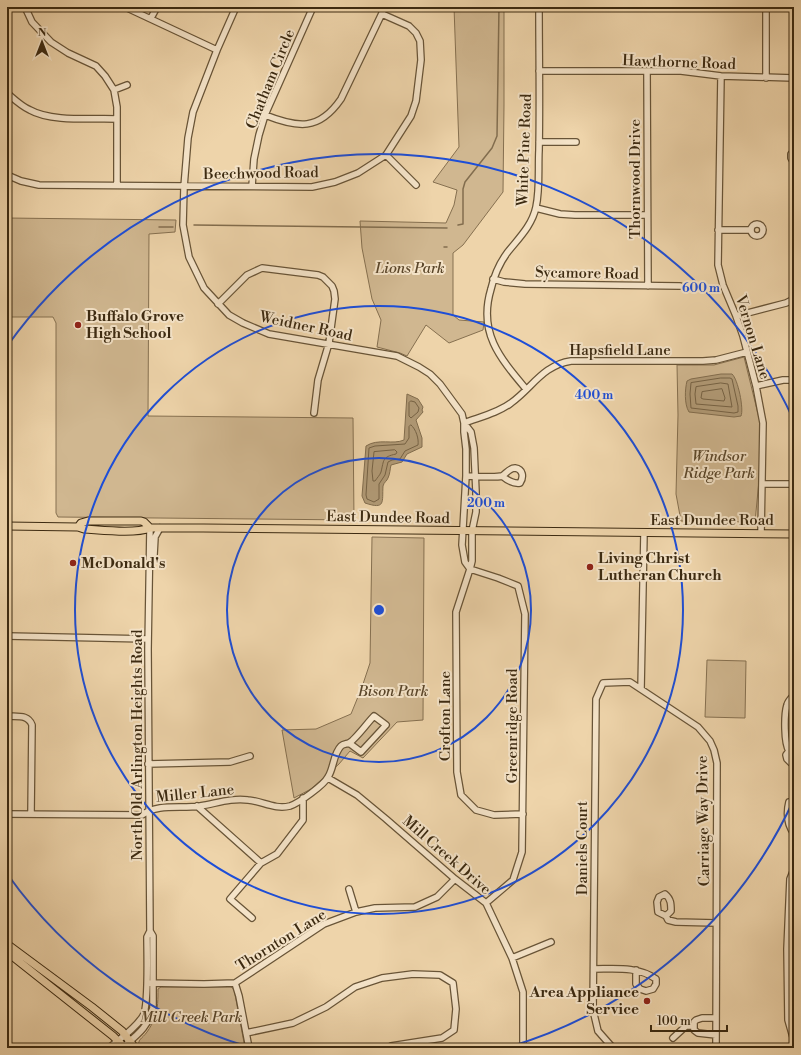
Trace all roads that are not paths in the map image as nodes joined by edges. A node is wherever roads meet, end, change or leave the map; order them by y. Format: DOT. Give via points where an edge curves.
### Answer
graph roads {
  1 [pos="25,7"];
  2 [pos="125,7"];
  3 [pos="157,7"];
  4 [pos="236,7"];
  5 [pos="313,7"];
  6 [pos="385,7"];
  7 [pos="539,7"];
  8 [pos="766,7"];
  9 [pos="382,14"];
  10 [pos="151,18"];
  11 [pos="217,50"];
  12 [pos="539,71"];
  13 [pos="647,72"];
  14 [pos="720,76"];
  15 [pos="766,78"];
  16 [pos="794,78"];
  17 [pos="127,85"];
  18 [pos="114,90"];
  19 [pos="7,93"];
  20 [pos="265,115"];
  21 [pos="117,119"];
  22 [pos="539,142"];
  23 [pos="576,142"];
  24 [pos="794,151"];
  25 [pos="386,155"];
  26 [pos="794,163"];
  27 [pos="7,175"];
  28 [pos="117,185"];
  29 [pos="416,185"];
  30 [pos="252,186"];
  31 [pos="184,187"];
  32 [pos="536,208"];
  33 [pos="647,215"];
  34 [pos="718,230"];
  35 [pos="751,230"];
  36 [pos="493,279"];
  37 [pos="648,286"];
  38 [pos="680,286"];
  39 [pos="794,299"];
  40 [pos="218,304"];
  41 [pos="736,316"];
  42 [pos="329,343"];
  43 [pos="746,352"];
  44 [pos="794,380"];
  45 [pos="756,386"];
  46 [pos="526,389"];
  47 [pos="314,412"];
  48 [pos="464,423"];
  49 [pos="466,476"];
  50 [pos="476,476"];
  51 [pos="502,476"];
  52 [pos="762,484"];
  53 [pos="794,484"];
  54 [pos="7,526"];
  55 [pos="150,528"];
  56 [pos="160,528"];
  57 [pos="463,531"];
  58 [pos="472,531"];
  59 [pos="644,533"];
  60 [pos="761,534"];
  61 [pos="794,534"];
  62 [pos="150,558"];
  63 [pos="470,569"];
  64 [pos="7,636"];
  65 [pos="148,639"];
  66 [pos="641,689"];
  67 [pos="794,695"];
  68 [pos="7,716"];
  69 [pos="349,743"];
  70 [pos="792,751"];
  71 [pos="250,756"];
  72 [pos="794,762"];
  73 [pos="148,764"];
  74 [pos="328,778"];
  75 [pos="303,798"];
  76 [pos="789,802"];
  77 [pos="197,806"];
  78 [pos="148,810"];
  79 [pos="7,814"];
  80 [pos="31,814"];
  81 [pos="523,814"];
  82 [pos="794,834"];
  83 [pos="261,863"];
  84 [pos="794,869"];
  85 [pos="455,879"];
  86 [pos="349,889"];
  87 [pos="486,903"];
  88 [pos="356,912"];
  89 [pos="666,916"];
  90 [pos="252,918"];
  91 [pos="716,923"];
  92 [pos="150,931"];
  93 [pos="551,942"];
  94 [pos="7,944"];
  95 [pos="7,952"];
  96 [pos="512,958"];
  97 [pos="594,969"];
  98 [pos="636,970"];
  99 [pos="235,982"];
  100 [pos="147,983"];
  101 [pos="153,983"];
  102 [pos="716,1018"];
  103 [pos="694,1026"];
  104 [pos="246,1033"];
  105 [pos="125,1035"];
  106 [pos="716,1035"];
  107 [pos="673,1038"];
  108 [pos="118,1040"];
  109 [pos="130,1041"];
  110 [pos="794,1041"];
  111 [pos="123,1047"];
  112 [pos="109,1048"];
  113 [pos="135,1048"];
  114 [pos="249,1048"];
  115 [pos="388,1048"];
  116 [pos="523,1048"];
  117 [pos="613,1048"];
  118 [pos="716,1048"];
  1 -- 18 [label="street" via="32,22 46,37 68,53 96,66"];
  2 -- 10 [label="street"];
  3 -- 10 [label="street"];
  4 -- 11 [label="street, Weidner Road"];
  5 -- 20 [label="street, Chatham Circle"];
  6 -- 9 [label="street"];
  7 -- 12 [label="street, White Pine Road"];
  8 -- 15 [label="street"];
  9 -- 20 [label="street" via="341,100 333,111 320,120 307,124 294,124"];
  9 -- 25 [label="street, Beechwood Road" via="409,26 416,33 420,41 421,60 416,101 411,116"];
  10 -- 11 [label="street"];
  11 -- 31 [label="street, Weidner Road" via="193,112"];
  12 -- 13 [label="street, Hawthorne Road"];
  12 -- 22 [label="street, White Pine Road"];
  13 -- 14 [label="street, Hawthorne Road" via="681,71"];
  13 -- 33 [label="street, Thornwood Drive"];
  14 -- 15 [label="street, Hawthorne Road"];
  14 -- 34 [label="street, Vernon Lane"];
  15 -- 16 [label="street, Hawthorne Road"];
  17 -- 18 [label="street"];
  18 -- 21 [label="street"];
  19 -- 21 [label="street" via="30,111 49,117"];
  20 -- 30 [label="street, Chatham Circle" via="254,160"];
  21 -- 28 [label="street"];
  22 -- 23 [label="street"];
  22 -- 32 [label="street, White Pine Road"];
  24 -- 26 [label="street" via="791,154"];
  25 -- 29 [label="street"];
  25 -- 30 [label="street, Beechwood Road" via="358,173 335,182 312,187"];
  27 -- 28 [label="street, Beechwood Road" via="39,185"];
  28 -- 31 [label="street, Beechwood Road"];
  30 -- 31 [label="street, Beechwood Road"];
  31 -- 40 [label="street, Weidner Road" via="183,225 189,257 204,288"];
  32 -- 33 [label="street" via="575,215"];
  32 -- 36 [label="street, White Pine Road" via="528,226 501,262"];
  33 -- 37 [label="street, Thornwood Drive"];
  34 -- 35 [label="street"];
  34 -- 41 [label="street, Vernon Lane" via="720,275"];
  36 -- 37 [label="street, Sycamore Road" via="525,284"];
  36 -- 46 [label="street, White Pine Road" via="487,308 489,332 511,371"];
  37 -- 38 [label="street, Sycamore Road"];
  39 -- 41 [label="street"];
  40 -- 42 [label="street, Weidner Road" via="243,324 269,334"];
  40 -- 42 [label="street" via="247,275 262,268 323,277 332,286 335,295"];
  41 -- 43 [label="street, Vernon Lane"];
  42 -- 47 [label="street" via="318,380"];
  42 -- 48 [label="street, Weidner Road" via="397,356 419,367 444,388 462,414"];
  43 -- 45 [label="street, Vernon Lane"];
  43 -- 46 [label="street, Hapsfield Lane" via="703,361 571,361 554,365"];
  44 -- 45 [label="street"];
  45 -- 52 [label="street, Vernon Lane" via="763,423"];
  46 -- 48 [label="street, Hapsfield Lane" via="506,406"];
  48 -- 49 [label="street, Weidner Road"];
  48 -- 50 [label="street, Weidner Road" via="471,432"];
  49 -- 50 [label="street"];
  49 -- 57 [label="street, Weidner Road"];
  50 -- 51 [label="street"];
  50 -- 58 [label="street, Weidner Road" via="475,519"];
  52 -- 53 [label="street"];
  52 -- 60 [label="street, Vernon Lane"];
  54 -- 55 [label="main road, East Dundee Road" via="78,526 84,529 132,530"];
  55 -- 56 [label="main road, East Dundee Road"];
  55 -- 62 [label="street, North Old Arlington Heights Road"];
  56 -- 57 [label="main road, East Dundee Road"];
  56 -- 62 [label="street, North Old Arlington Heights Road" via="155,537 154,555"];
  57 -- 58 [label="main road, East Dundee Road"];
  57 -- 63 [label="street" via="465,562"];
  58 -- 59 [label="main road, East Dundee Road"];
  58 -- 63 [label="street, Crofton Lane"];
  59 -- 60 [label="main road, East Dundee Road"];
  59 -- 66 [label="street"];
  60 -- 61 [label="main road, East Dundee Road"];
  62 -- 65 [label="street, North Old Arlington Heights Road"];
  63 -- 81 [label="street, Greenridge Road" via="518,586 525,614"];
  63 -- 81 [label="street, Crofton Lane" via="456,612 457,772 461,795 476,810 494,815"];
  64 -- 65 [label="street"];
  65 -- 73 [label="street, North Old Arlington Heights Road"];
  66 -- 91 [label="street, Carriage Way Drive" via="698,727 714,750 717,763"];
  66 -- 97 [label="street, Daniels Court" via="630,682 603,683 596,699"];
  67 -- 70 [label="street" via="787,704 786,711 786,743"];
  68 -- 80 [label="street" via="26,717 32,725"];
  69 -- 69 [label="street" via="374,716 386,725 362,752"];
  69 -- 74 [label="street, Miller Lane" via="341,745"];
  70 -- 72 [label="street" via="786,755 787,759"];
  71 -- 73 [label="street" via="230,762"];
  73 -- 78 [label="street, North Old Arlington Heights Road"];
  74 -- 75 [label="street, Miller Lane"];
  74 -- 85 [label="street, Mill Creek Drive" via="357,795"];
  75 -- 77 [label="street, Miller Lane" via="290,806 270,806 251,800 232,799"];
  75 -- 83 [label="street" via="303,820 277,854"];
  76 -- 82 [label="street" via="787,818"];
  77 -- 78 [label="street, Miller Lane"];
  77 -- 83 [label="street"];
  78 -- 80 [label="street, Miller Lane" via="142,815"];
  78 -- 92 [label="street, North Old Arlington Heights Road"];
  79 -- 80 [label="street, Miller Lane"];
  81 -- 87 [label="street, Greenridge Road" via="522,852 513,880"];
  83 -- 90 [label="street" via="230,899"];
  84 -- 110 [label="street" via="790,879 787,949 788,1020"];
  85 -- 87 [label="street, Mill Creek Drive"];
  85 -- 88 [label="street, Thornton Lane" via="438,897 415,907 376,908"];
  86 -- 88 [label="street"];
  87 -- 96 [label="street, Mill Creek Drive"];
  88 -- 99 [label="street, Thornton Lane" via="324,924"];
  89 -- 91 [label="street" via="668,920 676,922"];
  91 -- 102 [label="street, Carriage Way Drive"];
  92 -- 100 [label="street, North Old Arlington Heights Road" via="147,937"];
  92 -- 101 [label="street, North Old Arlington Heights Road" via="153,936"];
  93 -- 96 [label="street"];
  94 -- 105 [label="main road" via="92,1007"];
  95 -- 108 [label="main road"];
  96 -- 116 [label="street, Mill Creek Drive" via="523,992"];
  97 -- 98 [label="street"];
  97 -- 117 [label="street, Daniels Court" via="593,1010 598,1032"];
  99 -- 101 [label="street, Thornton Lane"];
  99 -- 104 [label="street"];
  100 -- 101 [label="street, Thornton Lane"];
  100 -- 105 [label="street, North Old Arlington Heights Road" via="144,1016"];
  101 -- 109 [label="street, North Old Arlington Heights Road" via="151,1017 143,1030"];
  102 -- 103 [label="street" via="698,1019"];
  102 -- 106 [label="street, Carriage Way Drive"];
  103 -- 106 [label="street" via="698,1033"];
  103 -- 107 [label="street" via="686,1026"];
  104 -- 114 [label="street"];
  104 -- 115 [label="street" via="293,1023 326,1008 355,986 382,978 413,974 440,975 453,982 456,1009 454,1030 442,1038"];
  105 -- 108 [label="street, North Old Arlington Heights Road"];
  105 -- 109 [label="main road"];
  106 -- 118 [label="street, Carriage Way Drive"];
  108 -- 111 [label="main road"];
  108 -- 112 [label="street, North Old Arlington Heights Road"];
  109 -- 111 [label="street, North Old Arlington Heights Road"];
  109 -- 113 [label="main road"];
}
